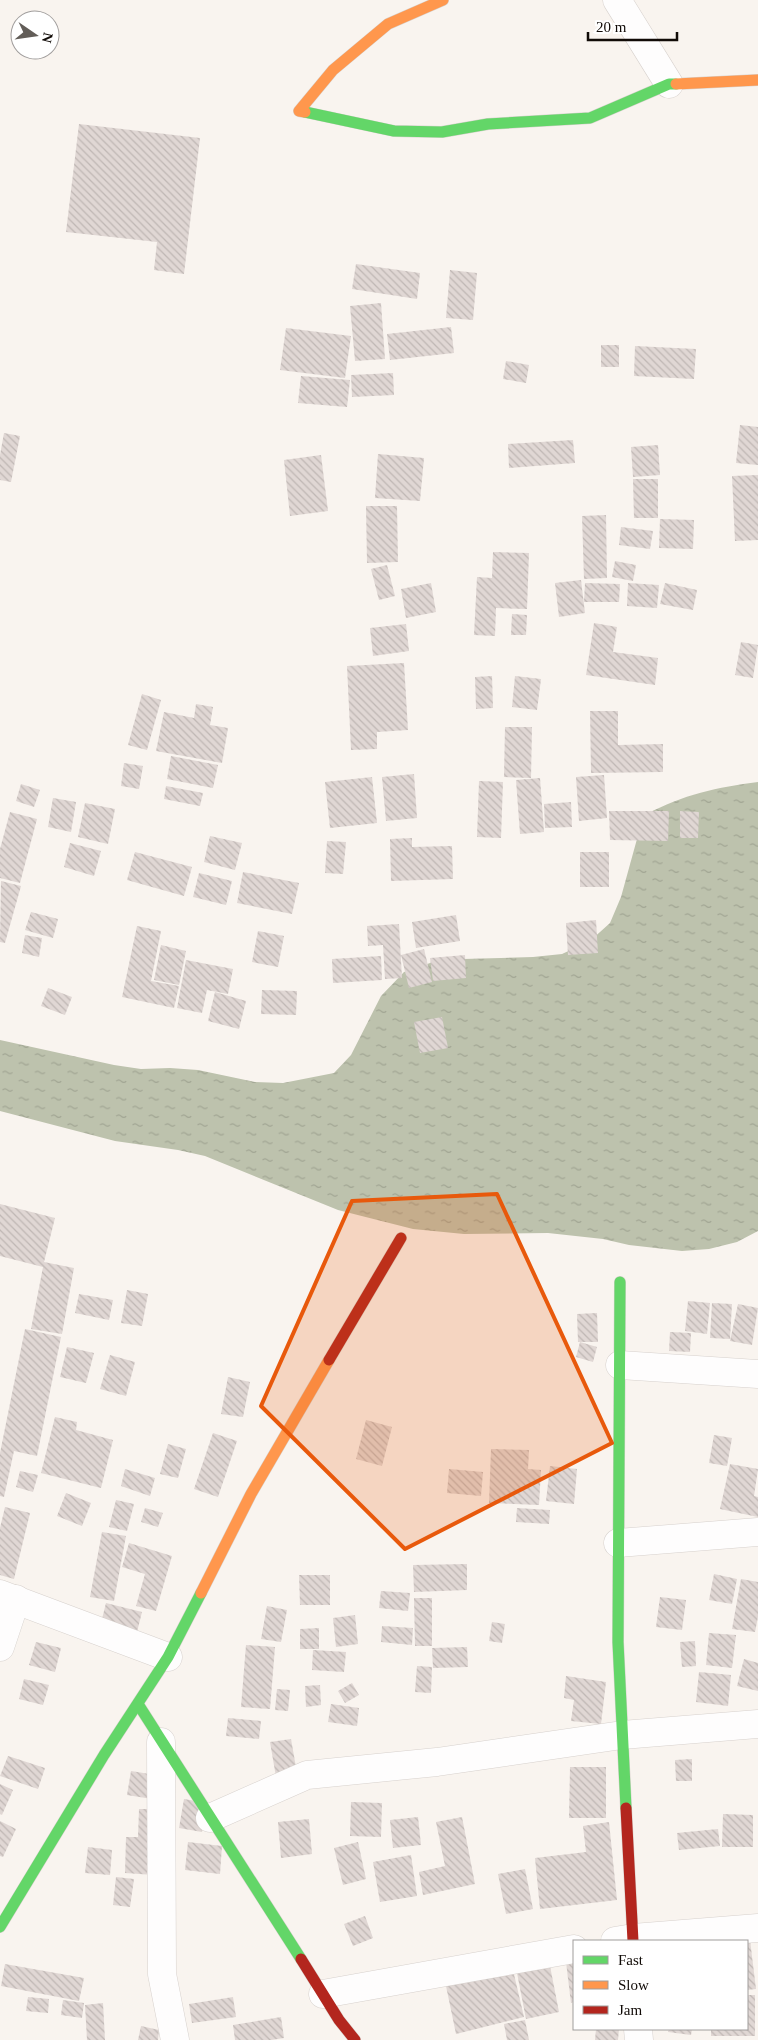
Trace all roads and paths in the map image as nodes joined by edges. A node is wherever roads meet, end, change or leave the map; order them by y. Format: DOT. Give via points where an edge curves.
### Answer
graph roads {
  1 [pos="443,0"];
  2 [pos="616,0"];
  3 [pos="758,80"];
  4 [pos="669,84"];
  5 [pos="401,1238"];
  6 [pos="620,1282"];
  7 [pos="620,1366"];
  8 [pos="758,1374"];
  9 [pos="758,1532"];
  10 [pos="618,1543"];
  11 [pos="8,1596"];
  12 [pos="0,1647"];
  13 [pos="168,1657"];
  14 [pos="138,1704"];
  15 [pos="758,1724"];
  16 [pos="622,1735"];
  17 [pos="162,1742"];
  18 [pos="210,1818"];
  19 [pos="0,1927"];
  20 [pos="758,1928"];
  21 [pos="627,1940"];
  22 [pos="573,1949"];
  23 [pos="323,1994"];
  24 [pos="175,2040"];
  25 [pos="355,2040"];
  1 -- 4 [label="street" via="388,24 333,70 300,111 394,131 442,132 488,124 590,118"];
  2 -- 4 [label="street"];
  3 -- 4 [label="street"];
  5 -- 13 [label="street" via="251,1494"];
  6 -- 7 [label="street"];
  7 -- 8 [label="street"];
  7 -- 10 [label="street"];
  9 -- 10 [label="street"];
  10 -- 16 [label="street"];
  11 -- 12 [label="street"];
  11 -- 13 [label="street"];
  13 -- 14 [label="street"];
  14 -- 17 [label="street"];
  14 -- 19 [label="street"];
  15 -- 16 [label="street"];
  16 -- 18 [label="street" via="437,1762 307,1775"];
  16 -- 21 [label="street"];
  17 -- 18 [label="street"];
  17 -- 24 [label="street" via="162,1974"];
  18 -- 23 [label="street"];
  20 -- 21 [label="street"];
  22 -- 23 [label="street"];
  23 -- 25 [label="street"];
}
